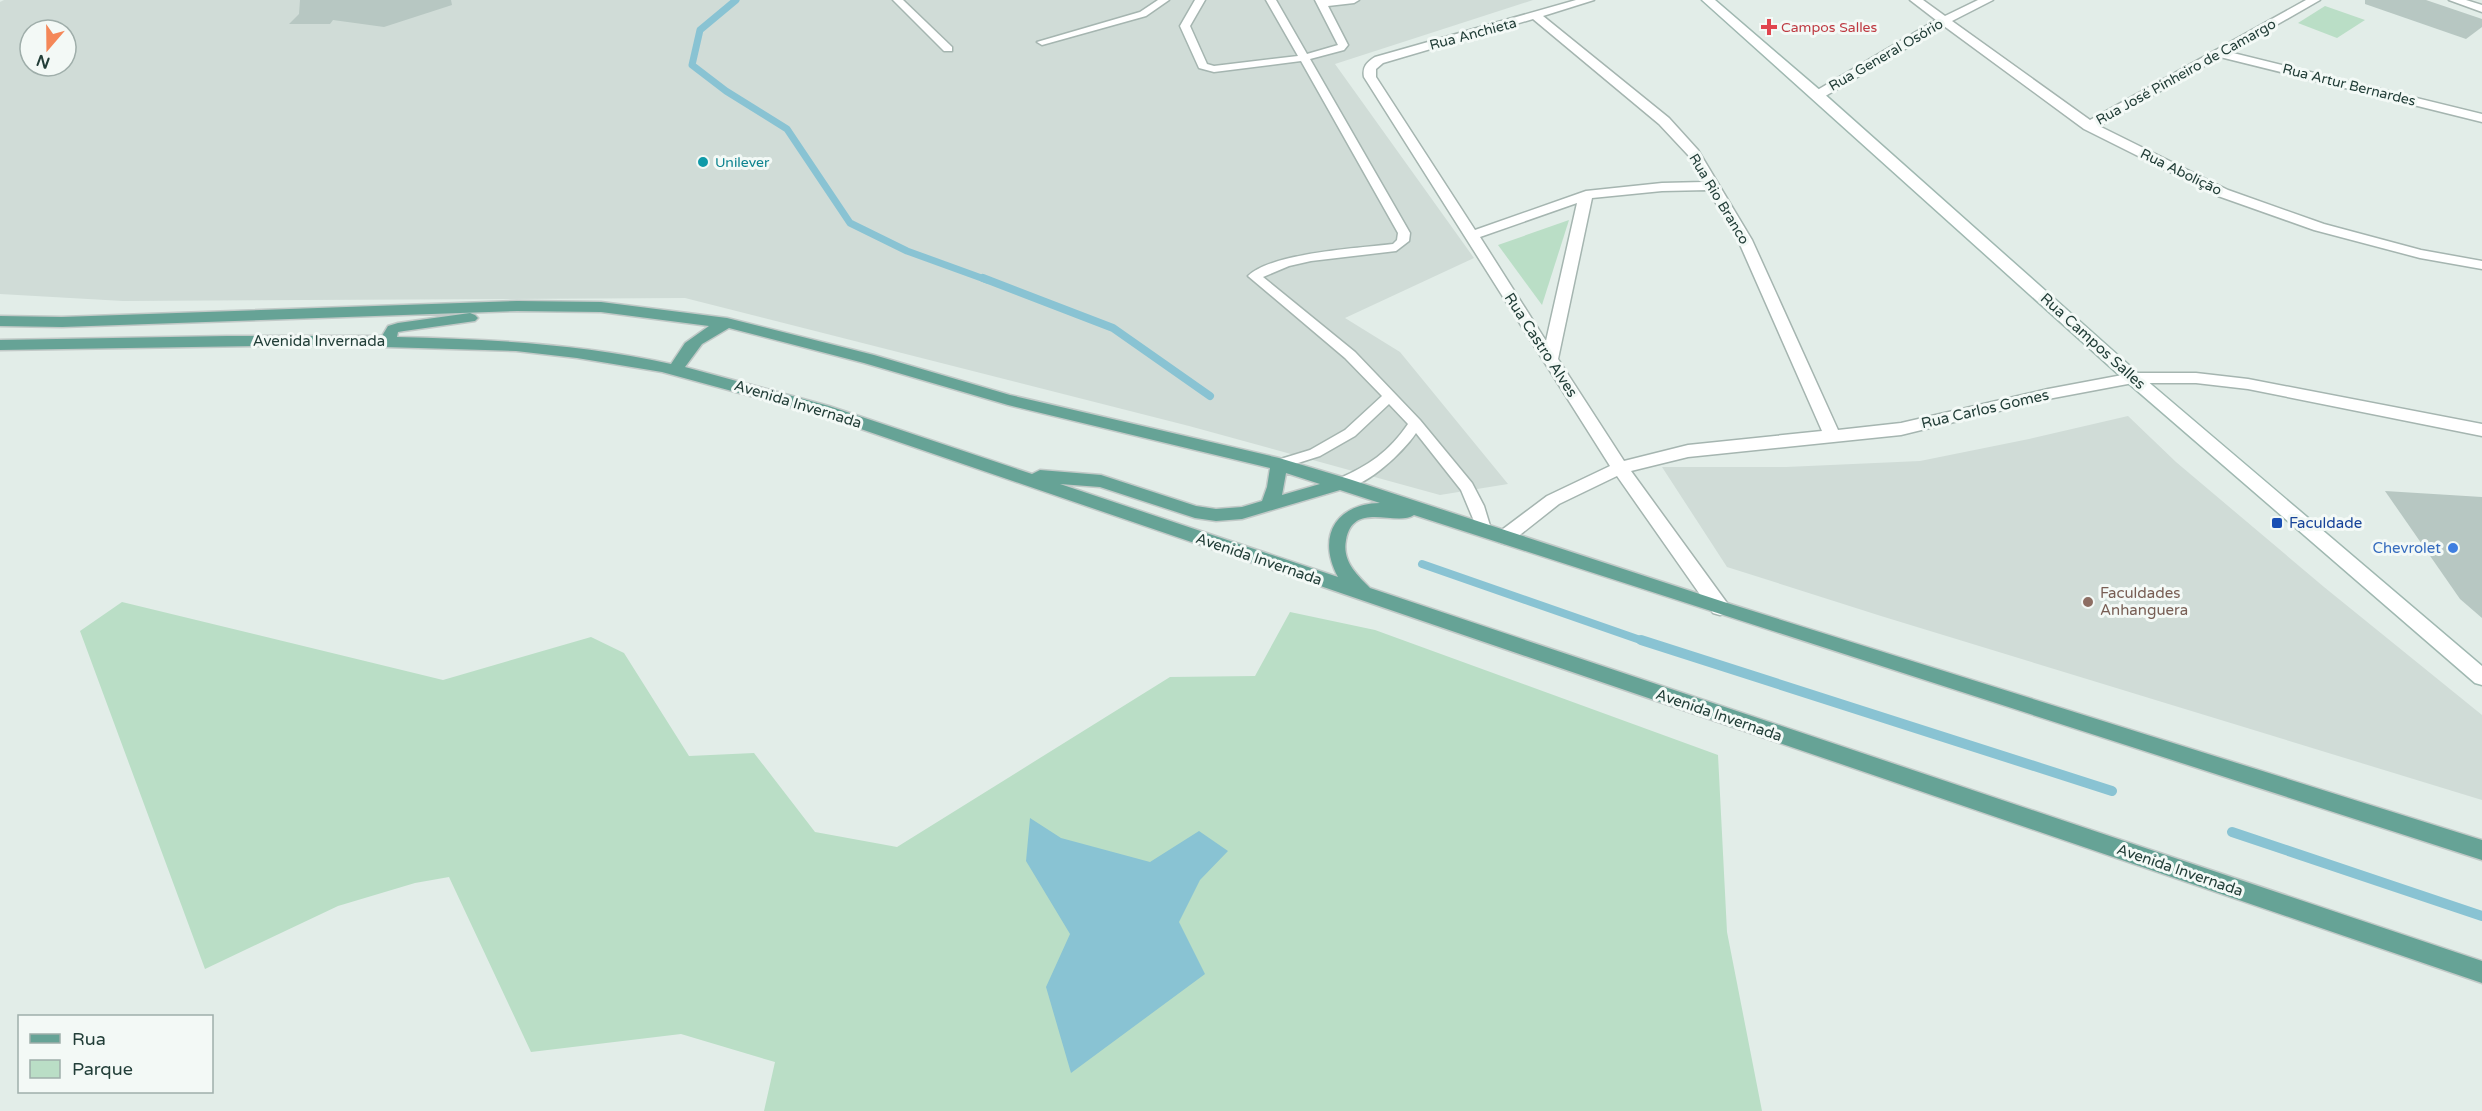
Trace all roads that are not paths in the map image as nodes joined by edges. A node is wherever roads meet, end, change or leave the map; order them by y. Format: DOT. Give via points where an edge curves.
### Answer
graph roads {
  1 [pos="898,0"];
  2 [pos="1164,0"];
  3 [pos="1200,0"];
  4 [pos="1271,0"];
  5 [pos="1354,0"];
  6 [pos="1588,0"];
  7 [pos="1708,0"];
  8 [pos="1916,0"];
  9 [pos="1987,0"];
  10 [pos="2314,0"];
  11 [pos="2455,0"];
  12 [pos="1321,2"];
  13 [pos="2482,9"];
  14 [pos="1536,16"];
  15 [pos="1945,20"];
  16 [pos="1042,42"];
  17 [pos="948,49"];
  18 [pos="2217,53"];
  19 [pos="1303,58"];
  20 [pos="1370,77"];
  21 [pos="1818,95"];
  22 [pos="2482,118"];
  23 [pos="2089,126"];
  24 [pos="1713,186"];
  25 [pos="1586,195"];
  26 [pos="1470,236"];
  27 [pos="2482,265"];
  28 [pos="570,306"];
  29 [pos="0,321"];
  30 [pos="727,323"];
  31 [pos="391,341"];
  32 [pos="0,345"];
  33 [pos="1550,360"];
  34 [pos="676,369"];
  35 [pos="2133,378"];
  36 [pos="1390,396"];
  37 [pos="1415,423"];
  38 [pos="2482,430"];
  39 [pos="1832,435"];
  40 [pos="1279,464"];
  41 [pos="1620,468"];
  42 [pos="1014,474"];
  43 [pos="1343,483"];
  44 [pos="1269,505"];
  45 [pos="1439,515"];
  46 [pos="1484,529"];
  47 [pos="1505,537"];
  48 [pos="1367,595"];
  49 [pos="1720,608"];
  50 [pos="2482,677"];
  51 [pos="2482,850"];
  52 [pos="2482,972"];
  1 -- 17 [label="lane"];
  2 -- 16 [label="lane" via="1143,14"];
  3 -- 19 [label="lane" via="1185,26 1204,68"];
  4 -- 19 [label="lane"];
  5 -- 12 [label="lane"];
  6 -- 14 [label="street, Rua Anchieta"];
  7 -- 21 [label="street, Rua Campos Salles"];
  8 -- 15 [label="street, Rua Abolição"];
  9 -- 15 [label="street, Rua General Osório"];
  10 -- 18 [label="street, Rua José Pinheiro de Camargo"];
  11 -- 13 [label="street"];
  12 -- 19 [label="lane" via="1343,45"];
  14 -- 20 [label="street, Rua Anchieta" via="1379,60 1371,65"];
  14 -- 24 [label="street, Rua Rio Branco" via="1664,121 1693,153"];
  15 -- 21 [label="street, Rua General Osório"];
  15 -- 23 [label="street, Rua Abolição"];
  18 -- 22 [label="street, Rua Artur Bernardes"];
  18 -- 23 [label="street, Rua José Pinheiro de Camargo"];
  19 -- 36 [label="lane" via="1404,233 1403,241 1396,247 1285,263 1254,276 1350,355"];
  20 -- 26 [label="street, Rua Castro Alves"];
  21 -- 35 [label="street, Rua Campos Salles"];
  23 -- 27 [label="street, Rua Abolição" via="2223,194 2309,224 2420,254"];
  24 -- 25 [label="street"];
  24 -- 39 [label="street, Rua Rio Branco" via="1744,240"];
  25 -- 26 [label="street"];
  25 -- 33 [label="street"];
  26 -- 33 [label="street, Rua Castro Alves"];
  28 -- 29 [label="main road, Avenida Invernada"];
  28 -- 30 [label="main road, Avenida Invernada"];
  28 -- 31 [label="main road" via="404,326 393,329 389,334"];
  30 -- 34 [label="main road" via="699,337"];
  30 -- 40 [label="main road, Avenida Invernada" via="1008,399"];
  31 -- 32 [label="main road, Avenida Invernada"];
  31 -- 34 [label="main road, Avenida Invernada" via="528,347"];
  33 -- 41 [label="street, Rua Castro Alves"];
  34 -- 42 [label="main road, Avenida Invernada" via="823,410"];
  35 -- 38 [label="street, Rua Carlos Gomes" via="2196,378 2248,384"];
  35 -- 39 [label="street, Rua Carlos Gomes" via="1902,429"];
  35 -- 50 [label="street, Rua Campos Salles"];
  36 -- 37 [label="lane"];
  36 -- 40 [label="lane" via="1350,434 1315,453"];
  37 -- 43 [label="lane" via="1400,448 1378,468"];
  37 -- 46 [label="lane" via="1467,487"];
  39 -- 41 [label="street, Rua Carlos Gomes" via="1688,451"];
  40 -- 43 [label="main road, Avenida Invernada"];
  40 -- 44 [label="main road"];
  41 -- 47 [label="street, Rua Carlos Gomes" via="1553,500"];
  41 -- 49 [label="street, Rua Castro Alves"];
  42 -- 44 [label="main road" via="1101,481 1195,512 1242,513"];
  42 -- 48 [label="main road, Avenida Invernada"];
  43 -- 44 [label="main road"];
  43 -- 45 [label="main road, Avenida Invernada"];
  45 -- 46 [label="main road, Avenida Invernada"];
  45 -- 48 [label="main road" via="1364,511 1338,530 1338,559 1346,574"];
  46 -- 47 [label="main road, Avenida Invernada"];
  47 -- 49 [label="main road, Avenida Invernada"];
  48 -- 52 [label="main road, Avenida Invernada"];
  49 -- 51 [label="main road, Avenida Invernada"];
}
